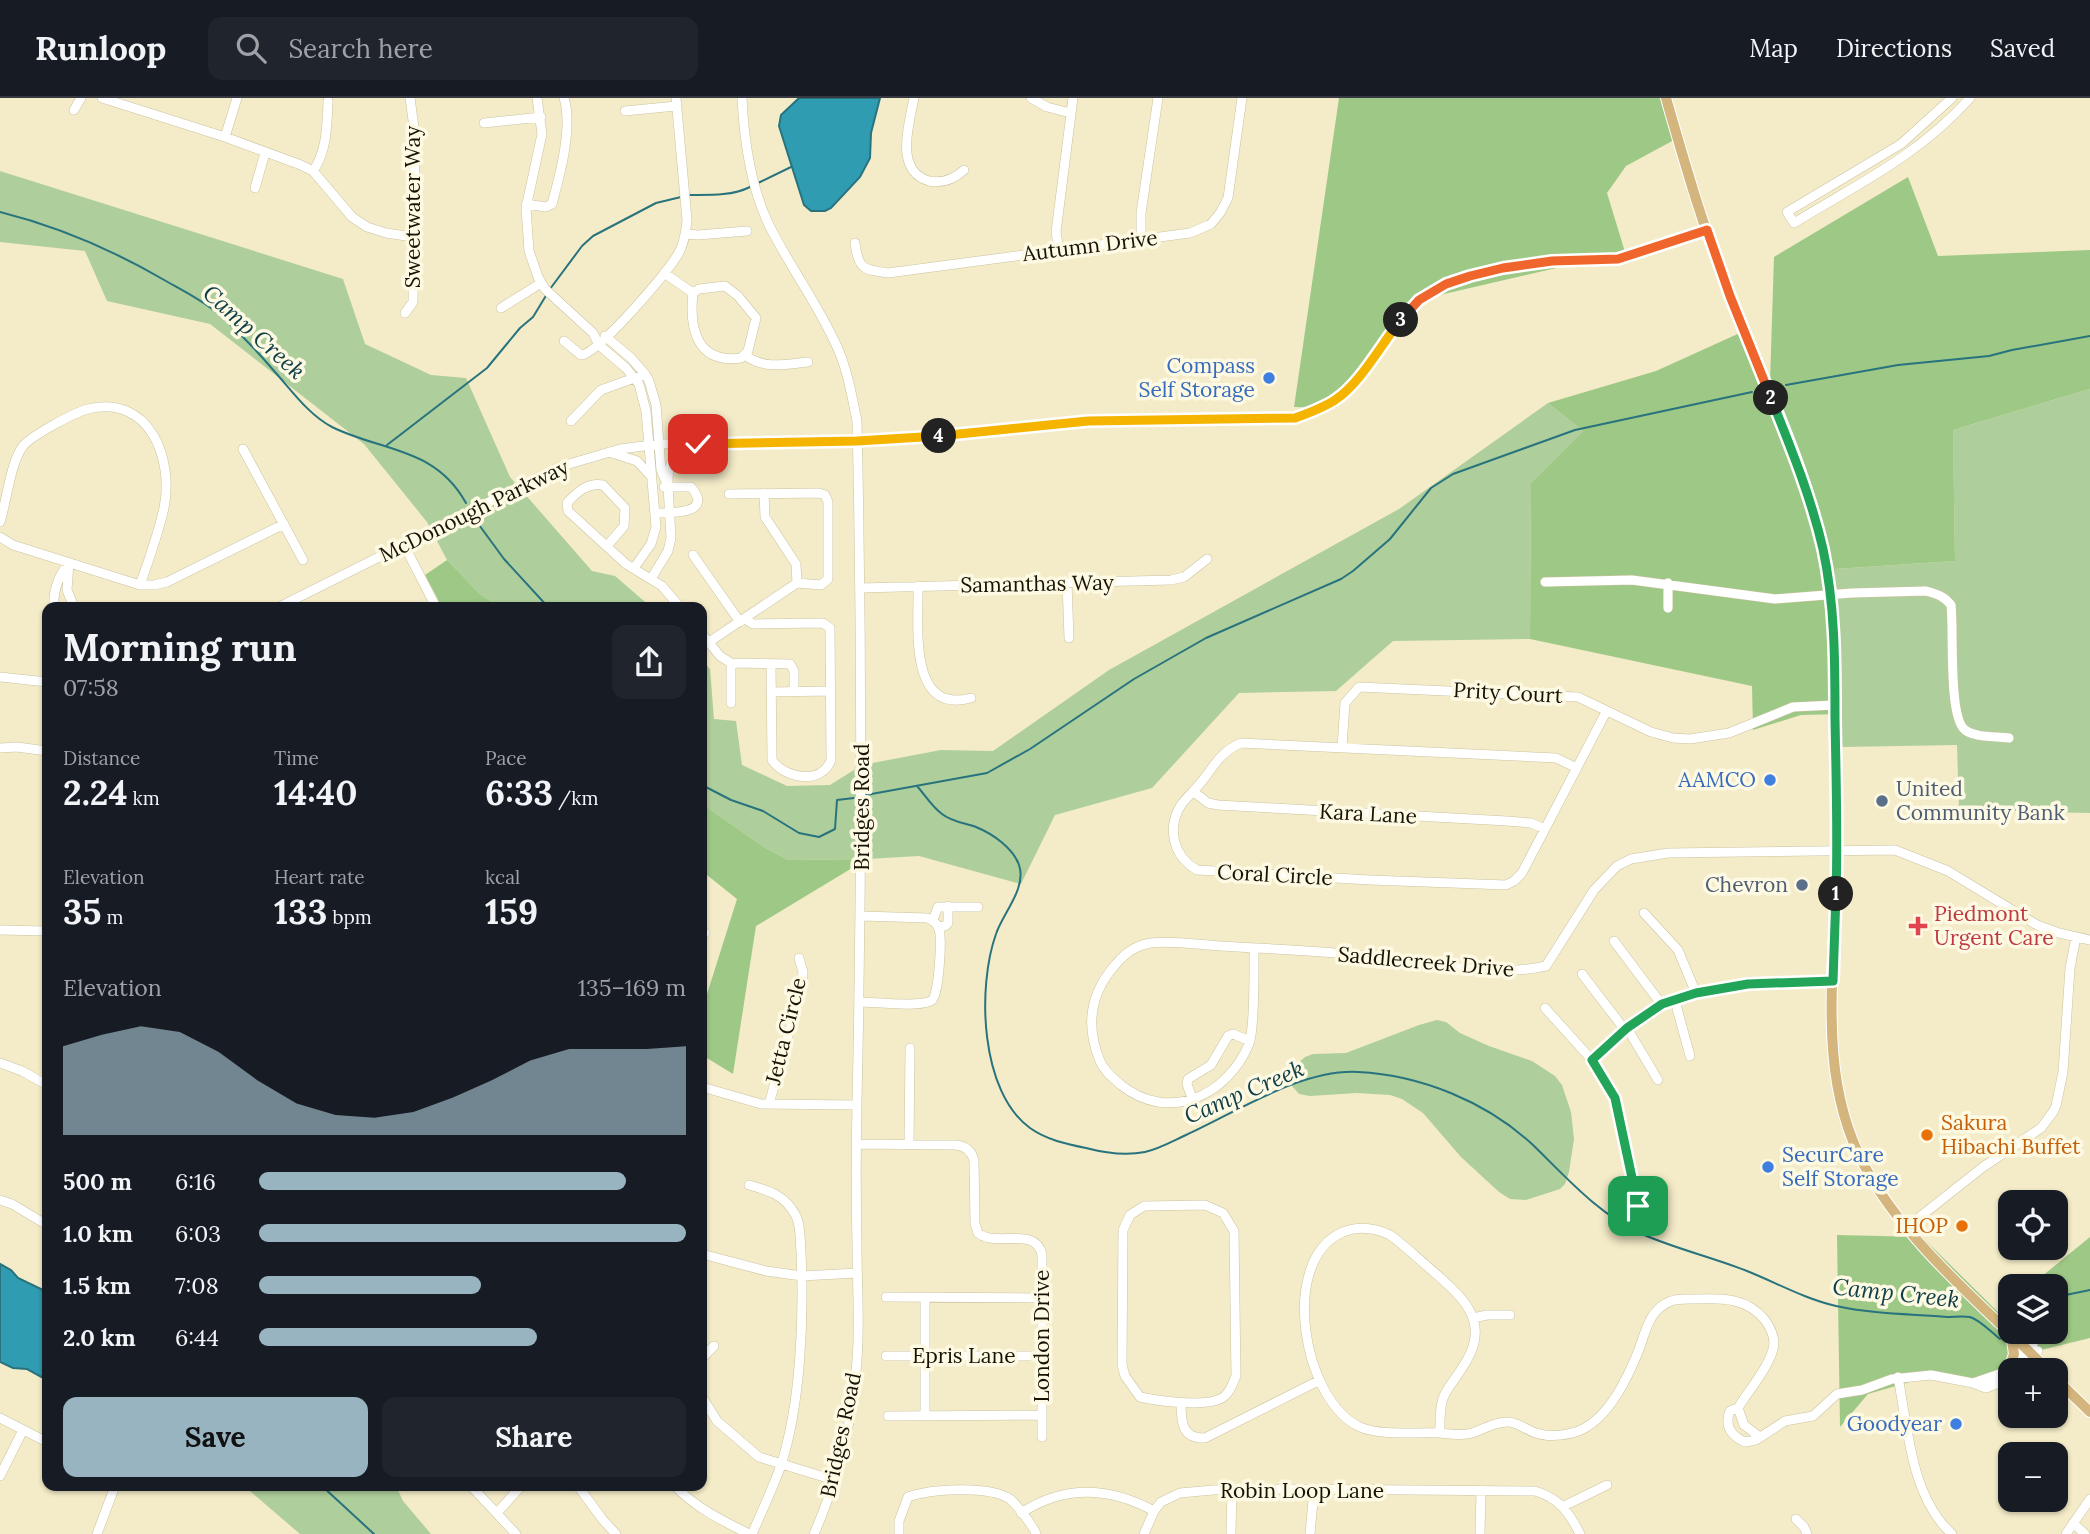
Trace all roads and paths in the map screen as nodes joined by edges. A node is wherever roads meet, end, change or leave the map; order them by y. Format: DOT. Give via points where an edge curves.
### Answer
graph roads {
  1 [pos="81,98"];
  2 [pos="102,98"];
  3 [pos="237,98"];
  4 [pos="410,98"];
  5 [pos="537,98"];
  6 [pos="564,98"];
  7 [pos="742,98"];
  8 [pos="914,98"];
  9 [pos="1031,98"];
  10 [pos="1073,98"];
  11 [pos="1158,98"];
  12 [pos="1242,98"];
  13 [pos="1666,98"];
  14 [pos="1952,98"];
  15 [pos="1970,98"];
  16 [pos="328,101"];
  17 [pos="676,102"];
  18 [pos="74,110"];
  19 [pos="625,111"];
  20 [pos="1070,113"];
  21 [pos="541,117"];
  22 [pos="484,123"];
  23 [pos="225,137"];
  24 [pos="265,153"];
  25 [pos="964,170"];
  26 [pos="313,172"];
  27 [pos="255,188"];
  28 [pos="527,204"];
  29 [pos="1707,230"];
  30 [pos="747,231"];
  31 [pos="686,234"];
  32 [pos="414,237"];
  33 [pos="1141,240"];
  34 [pos="855,243"];
  35 [pos="1059,251"];
  36 [pos="664,273"];
  37 [pos="541,284"];
  38 [pos="693,293"];
  39 [pos="501,308"];
  40 [pos="405,313"];
  41 [pos="593,333"];
  42 [pos="608,337"];
  43 [pos="564,341"];
  44 [pos="600,345"];
  45 [pos="746,355"];
  46 [pos="808,362"];
  47 [pos="640,376"];
  48 [pos="571,421"];
  49 [pos="857,441"];
  50 [pos="660,444"];
  51 [pos="698,444"];
  52 [pos="649,445"];
  53 [pos="243,449"];
  54 [pos="608,452"];
  55 [pos="650,475"];
  56 [pos="668,486"];
  57 [pos="654,490"];
  58 [pos="764,493"];
  59 [pos="729,494"];
  60 [pos="656,513"];
  61 [pos="670,513"];
  62 [pos="0,522"];
  63 [pos="284,524"];
  64 [pos="0,537"];
  65 [pos="404,545"];
  66 [pos="607,546"];
  67 [pos="693,555"];
  68 [pos="1207,559"];
  69 [pos="303,560"];
  70 [pos="69,568"];
  71 [pos="634,568"];
  72 [pos="651,579"];
  73 [pos="1545,582"];
  74 [pos="797,583"];
  75 [pos="1067,583"];
  76 [pos="1668,583"];
  77 [pos="62,584"];
  78 [pos="140,585"];
  79 [pos="918,586"];
  80 [pos="860,588"];
  81 [pos="1830,595"];
  82 [pos="54,602"];
  83 [pos="71,602"];
  84 [pos="289,602"];
  85 [pos="433,602"];
  86 [pos="676,602"];
  87 [pos="1668,608"];
  88 [pos="743,621"];
  89 [pos="1069,638"];
  90 [pos="707,640"];
  91 [pos="709,642"];
  92 [pos="731,663"];
  93 [pos="771,664"];
  94 [pos="0,677"];
  95 [pos="42,681"];
  96 [pos="794,691"];
  97 [pos="830,691"];
  98 [pos="771,692"];
  99 [pos="971,698"];
  100 [pos="731,703"];
  101 [pos="1835,705"];
  102 [pos="1606,712"];
  103 [pos="2009,738"];
  104 [pos="1342,747"];
  105 [pos="0,748"];
  106 [pos="42,750"];
  107 [pos="1577,768"];
  108 [pos="1194,792"];
  109 [pos="1545,829"];
  110 [pos="1837,850"];
  111 [pos="948,906"];
  112 [pos="978,906"];
  113 [pos="1644,914"];
  114 [pos="862,916"];
  115 [pos="935,923"];
  116 [pos="0,930"];
  117 [pos="42,931"];
  118 [pos="2076,937"];
  119 [pos="2090,940"];
  120 [pos="1614,942"];
  121 [pos="1254,949"];
  122 [pos="799,958"];
  123 [pos="1582,974"];
  124 [pos="1833,981"];
  125 [pos="1696,993"];
  126 [pos="1675,1001"];
  127 [pos="860,1002"];
  128 [pos="1662,1004"];
  129 [pos="1545,1008"];
  130 [pos="1626,1029"];
  131 [pos="1250,1041"];
  132 [pos="910,1048"];
  133 [pos="1690,1056"];
  134 [pos="1592,1060"];
  135 [pos="0,1063"];
  136 [pos="1658,1080"];
  137 [pos="42,1081"];
  138 [pos="707,1089"];
  139 [pos="1193,1101"];
  140 [pos="769,1104"];
  141 [pos="857,1105"];
  142 [pos="857,1144"];
  143 [pos="909,1144"];
  144 [pos="749,1185"];
  145 [pos="0,1200"];
  146 [pos="1638,1206"];
  147 [pos="42,1222"];
  148 [pos="1907,1227"];
  149 [pos="707,1255"];
  150 [pos="857,1273"];
  151 [pos="802,1276"];
  152 [pos="886,1297"];
  153 [pos="925,1298"];
  154 [pos="1041,1298"];
  155 [pos="1510,1314"];
  156 [pos="1473,1318"];
  157 [pos="1998,1321"];
  158 [pos="2025,1344"];
  159 [pos="714,1346"];
  160 [pos="2033,1350"];
  161 [pos="707,1353"];
  162 [pos="886,1356"];
  163 [pos="1041,1356"];
  164 [pos="925,1357"];
  165 [pos="2026,1358"];
  166 [pos="2039,1358"];
  167 [pos="1998,1376"];
  168 [pos="1898,1377"];
  169 [pos="1320,1380"];
  170 [pos="2068,1391"];
  171 [pos="1181,1403"];
  172 [pos="707,1404"];
  173 [pos="1738,1408"];
  174 [pos="2090,1412"];
  175 [pos="1042,1415"];
  176 [pos="888,1416"];
  177 [pos="925,1416"];
  178 [pos="0,1418"];
  179 [pos="23,1430"];
  180 [pos="1440,1433"];
  181 [pos="1042,1437"];
  182 [pos="1760,1437"];
  183 [pos="42,1440"];
  184 [pos="781,1465"];
  185 [pos="0,1476"];
  186 [pos="834,1480"];
  187 [pos="1606,1485"];
  188 [pos="1232,1490"];
  189 [pos="1314,1490"];
  190 [pos="1481,1490"];
  191 [pos="113,1491"];
  192 [pos="476,1491"];
  193 [pos="516,1491"];
  194 [pos="582,1491"];
  195 [pos="680,1491"];
  196 [pos="2090,1499"];
  197 [pos="1563,1506"];
  198 [pos="1154,1511"];
  199 [pos="496,1513"];
  200 [pos="1021,1513"];
  201 [pos="1796,1519"];
  202 [pos="2073,1523"];
  203 [pos="97,1534"];
  204 [pos="516,1534"];
  205 [pos="616,1534"];
  206 [pos="750,1534"];
  207 [pos="814,1534"];
  208 [pos="899,1534"];
  209 [pos="1036,1534"];
  210 [pos="1144,1534"];
  211 [pos="1231,1534"];
  212 [pos="1310,1534"];
  213 [pos="1480,1534"];
  214 [pos="1580,1534"];
  215 [pos="1807,1534"];
  216 [pos="1952,1534"];
  217 [pos="2066,1534"];
  218 [pos="2085,1534"];
  1 -- 18 [label="street"];
  2 -- 23 [label="street"];
  3 -- 23 [label="street"];
  4 -- 32 [label="street, Sweetwater Way" via="415,135"];
  5 -- 21 [label="street"];
  6 -- 28 [label="street" via="567,123 552,204"];
  7 -- 49 [label="street, Bridges Road" via="754,185 768,222 837,348 848,376"];
  8 -- 25 [label="street" via="908,164 926,180 939,183"];
  9 -- 20 [label="street"];
  10 -- 20 [label="street"];
  11 -- 33 [label="street"];
  12 -- 33 [label="street, Autumn Drive" via="1227,198 1220,213 1201,230"];
  13 -- 29 [label="main road"];
  14 -- 15 [label="street" via="1901,144 1787,212 1794,223 1905,156 1944,126"];
  16 -- 26 [label="street" via="324,148"];
  17 -- 19 [label="street"];
  17 -- 31 [label="street"];
  20 -- 35 [label="street" via="1056,232"];
  21 -- 22 [label="street"];
  21 -- 28 [label="street" via="542,144"];
  23 -- 24 [label="street"];
  24 -- 26 [label="street"];
  24 -- 27 [label="street"];
  26 -- 32 [label="street" via="367,228"];
  28 -- 37 [label="street" via="528,245"];
  29 -- 49 [label="street, McDonough Parkway" via="1618,259 1503,268 1446,284 1419,300 1336,399 1295,418 1088,421"];
  29 -- 81 [label="main road" via="1809,496"];
  30 -- 31 [label="street"];
  31 -- 36 [label="street"];
  32 -- 40 [label="street, Sweetwater Way" via="413,302"];
  33 -- 35 [label="street, Autumn Drive"];
  34 -- 35 [label="street, Autumn Drive" via="862,266 888,273"];
  36 -- 38 [label="street"];
  36 -- 42 [label="street"];
  37 -- 39 [label="street"];
  37 -- 41 [label="street"];
  38 -- 45 [label="street" via="695,334 704,350 724,360"];
  38 -- 45 [label="street" via="725,286 752,311 756,318"];
  41 -- 42 [label="street"];
  41 -- 44 [label="street"];
  42 -- 44 [label="street"];
  42 -- 47 [label="street"];
  43 -- 44 [label="street" via="583,355"];
  44 -- 47 [label="street"];
  45 -- 46 [label="street" via="767,365"];
  47 -- 48 [label="street" via="601,390"];
  47 -- 50 [label="street" via="654,398"];
  47 -- 52 [label="street"];
  49 -- 51 [label="street, McDonough Parkway"];
  49 -- 80 [label="street, Bridges Road"];
  50 -- 51 [label="street, McDonough Parkway"];
  50 -- 52 [label="street, McDonough Parkway"];
  50 -- 56 [label="street" via="661,470"];
  51 -- 56 [label="street" via="672,459"];
  52 -- 54 [label="street, McDonough Parkway"];
  52 -- 55 [label="street"];
  53 -- 63 [label="street"];
  54 -- 55 [label="street" via="637,461"];
  54 -- 65 [label="street, McDonough Parkway" via="559,467"];
  55 -- 57 [label="street"];
  56 -- 57 [label="street"];
  56 -- 61 [label="street"];
  56 -- 61 [label="street" via="691,487 696,498 690,511"];
  57 -- 60 [label="street"];
  58 -- 59 [label="street"];
  58 -- 74 [label="street" via="764,515 795,562"];
  58 -- 74 [label="street" via="821,493 828,500 828,578 821,585"];
  60 -- 61 [label="street"];
  60 -- 71 [label="street" via="654,538"];
  61 -- 72 [label="street" via="670,548"];
  62 -- 78 [label="street" via="17,457 32,437 88,409 110,407 131,413 157,440 164,483 164,507"];
  63 -- 69 [label="street"];
  63 -- 78 [label="street" via="167,582"];
  64 -- 70 [label="street"];
  65 -- 84 [label="street, McDonough Parkway"];
  65 -- 85 [label="street"];
  66 -- 66 [label="street" via="567,508 577,492 599,484 625,508 624,526"];
  66 -- 71 [label="street"];
  67 -- 88 [label="street"];
  68 -- 75 [label="street, Samanthas Way" via="1184,577 1171,580"];
  70 -- 77 [label="street"];
  70 -- 78 [label="street"];
  71 -- 72 [label="street"];
  72 -- 86 [label="street"];
  73 -- 76 [label="street"];
  74 -- 88 [label="street"];
  75 -- 79 [label="street, Samanthas Way"];
  75 -- 89 [label="street"];
  76 -- 81 [label="street" via="1755,598"];
  76 -- 87 [label="street"];
  77 -- 82 [label="street"];
  77 -- 83 [label="street"];
  79 -- 80 [label="street, Samanthas Way"];
  79 -- 99 [label="street" via="923,676 943,697 957,702"];
  80 -- 114 [label="street, Bridges Road"];
  81 -- 101 [label="main road"];
  81 -- 103 [label="street" via="1926,591 1946,598 1953,621 1959,723 1975,734"];
  88 -- 91 [label="street"];
  88 -- 97 [label="street" via="828,626"];
  90 -- 91 [label="street"];
  91 -- 92 [label="street"];
  92 -- 93 [label="street"];
  92 -- 100 [label="street"];
  93 -- 96 [label="street" via="792,666"];
  93 -- 98 [label="street"];
  94 -- 95 [label="street"];
  96 -- 97 [label="street"];
  96 -- 98 [label="street"];
  97 -- 98 [label="street" via="831,762 824,770 803,777 785,773 772,760"];
  101 -- 102 [label="street, Prity Court" via="1793,707 1729,733 1690,739 1651,732"];
  101 -- 110 [label="main road"];
  102 -- 104 [label="street, Prity Court" via="1578,697 1563,695 1359,687 1345,703"];
  102 -- 107 [label="street, Coral Circle"];
  104 -- 107 [label="street, Coral Circle" via="1556,758"];
  104 -- 108 [label="street, Coral Circle" via="1241,743 1226,750"];
  105 -- 106 [label="street"];
  107 -- 109 [label="street, Coral Circle"];
  108 -- 109 [label="street, Kara Lane" via="1218,805 1507,821"];
  108 -- 109 [label="street, Coral Circle" via="1175,821 1175,849 1197,870 1506,884 1521,873"];
  110 -- 118 [label="street, Saddlecreek Drive" via="1887,849 1915,857 2037,925"];
  110 -- 121 [label="street, Saddlecreek Drive" via="1668,853 1631,859 1617,866 1594,890 1546,966 1522,971"];
  110 -- 124 [label="main road"];
  111 -- 112 [label="street"];
  111 -- 115 [label="street" via="936,909"];
  111 -- 115 [label="street" via="948,923"];
  113 -- 125 [label="street" via="1678,950"];
  114 -- 115 [label="street" via="921,917"];
  114 -- 127 [label="street, Bridges Road"];
  115 -- 127 [label="street" via="937,992 931,1000"];
  116 -- 117 [label="street"];
  118 -- 119 [label="street, Saddlecreek Drive"];
  118 -- 148 [label="street" via="2063,1072 2053,1112 2041,1128"];
  120 -- 128 [label="street"];
  121 -- 131 [label="street"];
  121 -- 139 [label="street, Saddlecreek Drive" via="1152,942 1125,954 1101,980 1093,1006 1092,1039 1101,1065 1146,1100"];
  122 -- 140 [label="street, Jetta Circle" via="802,986"];
  123 -- 130 [label="street"];
  124 -- 125 [label="street" via="1748,984"];
  124 -- 148 [label="main road" via="1833,1061 1844,1118 1876,1187"];
  125 -- 126 [label="street"];
  126 -- 128 [label="street"];
  126 -- 133 [label="street"];
  127 -- 141 [label="street, Bridges Road"];
  128 -- 130 [label="street"];
  129 -- 134 [label="street"];
  130 -- 134 [label="street"];
  130 -- 136 [label="street"];
  131 -- 139 [label="street" via="1224,1081"];
  131 -- 139 [label="street" via="1228,1036 1211,1065 1188,1079"];
  132 -- 143 [label="street"];
  134 -- 146 [label="street" via="1615,1098"];
  135 -- 137 [label="street"];
  138 -- 140 [label="street"];
  140 -- 141 [label="street"];
  141 -- 142 [label="street, Bridges Road"];
  142 -- 143 [label="street, London Drive"];
  142 -- 150 [label="street, Bridges Road"];
  143 -- 154 [label="street, London Drive" via="958,1145 969,1151 974,1161 976,1231 986,1238 1036,1242 1042,1253"];
  144 -- 151 [label="street" via="776,1193 798,1218"];
  145 -- 147 [label="street"];
  148 -- 157 [label="main road"];
  149 -- 151 [label="street" via="766,1272"];
  150 -- 151 [label="street"];
  150 -- 186 [label="street, Bridges Road" via="854,1394"];
  151 -- 184 [label="street" via="799,1356"];
  152 -- 153 [label="street"];
  153 -- 154 [label="street"];
  153 -- 164 [label="street"];
  154 -- 163 [label="street, London Drive"];
  155 -- 156 [label="street"];
  156 -- 169 [label="street" via="1461,1297 1394,1238 1372,1229 1346,1231 1318,1253 1306,1290 1306,1339"];
  156 -- 180 [label="street" via="1471,1353 1441,1399"];
  158 -- 160 [label="main road"];
  159 -- 161 [label="street"];
  160 -- 165 [label="street"];
  160 -- 166 [label="main road"];
  162 -- 164 [label="street, Epris Lane"];
  163 -- 164 [label="street, Epris Lane"];
  163 -- 175 [label="street, London Drive"];
  164 -- 177 [label="street"];
  167 -- 168 [label="street" via="1973,1383 1924,1375"];
  168 -- 182 [label="street" via="1837,1394 1812,1416 1785,1421"];
  168 -- 216 [label="street" via="1922,1492 1940,1524"];
  169 -- 171 [label="street" via="1205,1438 1184,1430"];
  169 -- 180 [label="street" via="1336,1407 1361,1428"];
  170 -- 174 [label="main road"];
  171 -- 171 [label="street" via="1140,1397 1122,1365 1123,1230 1130,1215 1144,1206 1205,1205 1223,1213 1234,1231 1236,1376 1219,1400"];
  172 -- 184 [label="street" via="740,1442 759,1457"];
  173 -- 180 [label="street" via="1770,1357 1771,1329 1760,1314 1741,1302 1679,1299 1652,1315 1617,1393 1589,1425 1560,1435 1537,1434 1507,1422 1469,1434"];
  173 -- 182 [label="street" via="1744,1425"];
  173 -- 182 [label="street" via="1728,1416 1730,1431 1745,1442"];
  175 -- 177 [label="street"];
  175 -- 181 [label="street, London Drive"];
  176 -- 177 [label="street"];
  178 -- 179 [label="street"];
  179 -- 183 [label="street"];
  179 -- 185 [label="street"];
  184 -- 186 [label="street"];
  184 -- 206 [label="street"];
  186 -- 207 [label="street, Bridges Road"];
  187 -- 197 [label="street"];
  188 -- 189 [label="street, Robin Loop Lane"];
  188 -- 198 [label="street, Robin Loop Lane" via="1180,1493"];
  188 -- 211 [label="street"];
  189 -- 190 [label="street, Robin Loop Lane"];
  189 -- 212 [label="street"];
  190 -- 197 [label="street, Robin Loop Lane" via="1535,1491 1554,1497"];
  190 -- 213 [label="street"];
  191 -- 203 [label="street"];
  192 -- 199 [label="street"];
  193 -- 199 [label="street"];
  194 -- 205 [label="street"];
  195 -- 206 [label="street" via="709,1514"];
  196 -- 202 [label="street"];
  197 -- 214 [label="street"];
  198 -- 200 [label="street" via="1111,1494 1072,1493 1054,1496"];
  198 -- 210 [label="street"];
  199 -- 204 [label="street"];
  200 -- 208 [label="street" via="1010,1499 984,1490 922,1492 908,1497"];
  200 -- 209 [label="street"];
  201 -- 215 [label="street"];
  202 -- 217 [label="street"];
  202 -- 218 [label="street"];
}
